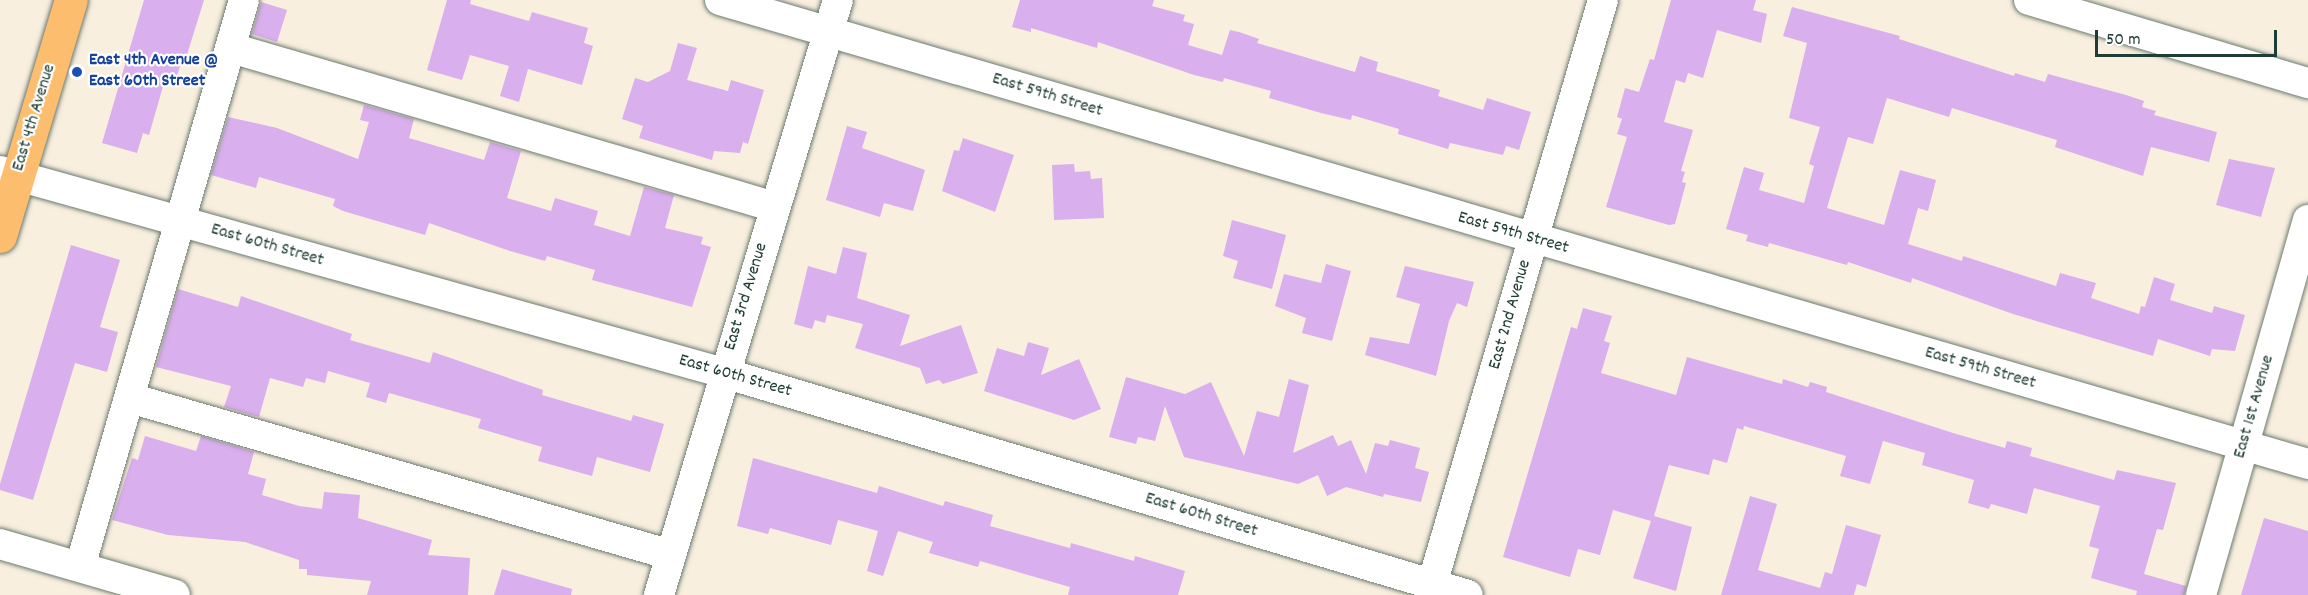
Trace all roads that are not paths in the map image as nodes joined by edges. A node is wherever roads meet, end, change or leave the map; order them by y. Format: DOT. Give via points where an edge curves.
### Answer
graph roads {
  1 [pos="71,0"];
  2 [pos="244,0"];
  3 [pos="720,0"];
  4 [pos="838,0"];
  5 [pos="1603,0"];
  6 [pos="2030,0"];
  7 [pos="829,31"];
  8 [pos="231,48"];
  9 [pos="2308,83"];
  10 [pos="9,174"];
  11 [pos="775,207"];
  12 [pos="2308,220"];
  13 [pos="182,222"];
  14 [pos="0,236"];
  15 [pos="1532,240"];
  16 [pos="724,374"];
  17 [pos="130,398"];
  18 [pos="2244,445"];
  19 [pos="2308,464"];
  20 [pos="0,544"];
  21 [pos="671,555"];
  22 [pos="80,567"];
  23 [pos="1430,590"];
  24 [pos="175,595"];
  25 [pos="659,595"];
  26 [pos="1468,595"];
  27 [pos="2201,595"];
  1 -- 10 [label="main road, East 4th Avenue"];
  2 -- 8 [label="street"];
  3 -- 7 [label="street, East 59th Street"];
  4 -- 7 [label="street, East 3rd Avenue"];
  5 -- 15 [label="street, East 2nd Avenue"];
  6 -- 9 [label="street"];
  7 -- 11 [label="street, East 3rd Avenue"];
  7 -- 15 [label="street, East 59th Street"];
  8 -- 11 [label="street"];
  8 -- 13 [label="street"];
  10 -- 13 [label="street, East 60th Street"];
  10 -- 14 [label="main road, East 4th Avenue"];
  11 -- 16 [label="street, East 3rd Avenue"];
  12 -- 18 [label="street, East 1st Avenue"];
  13 -- 16 [label="street, East 60th Street"];
  13 -- 17 [label="street"];
  15 -- 18 [label="street, East 59th Street"];
  15 -- 23 [label="street, East 2nd Avenue"];
  16 -- 21 [label="street, East 3rd Avenue"];
  16 -- 23 [label="street, East 60th Street"];
  17 -- 21 [label="street"];
  17 -- 22 [label="street"];
  18 -- 19 [label="street, East 59th Street"];
  18 -- 27 [label="street, East 1st Avenue"];
  20 -- 22 [label="street"];
  21 -- 25 [label="street, East 3rd Avenue"];
  22 -- 24 [label="street"];
  23 -- 26 [label="street, East 60th Street"];
}
